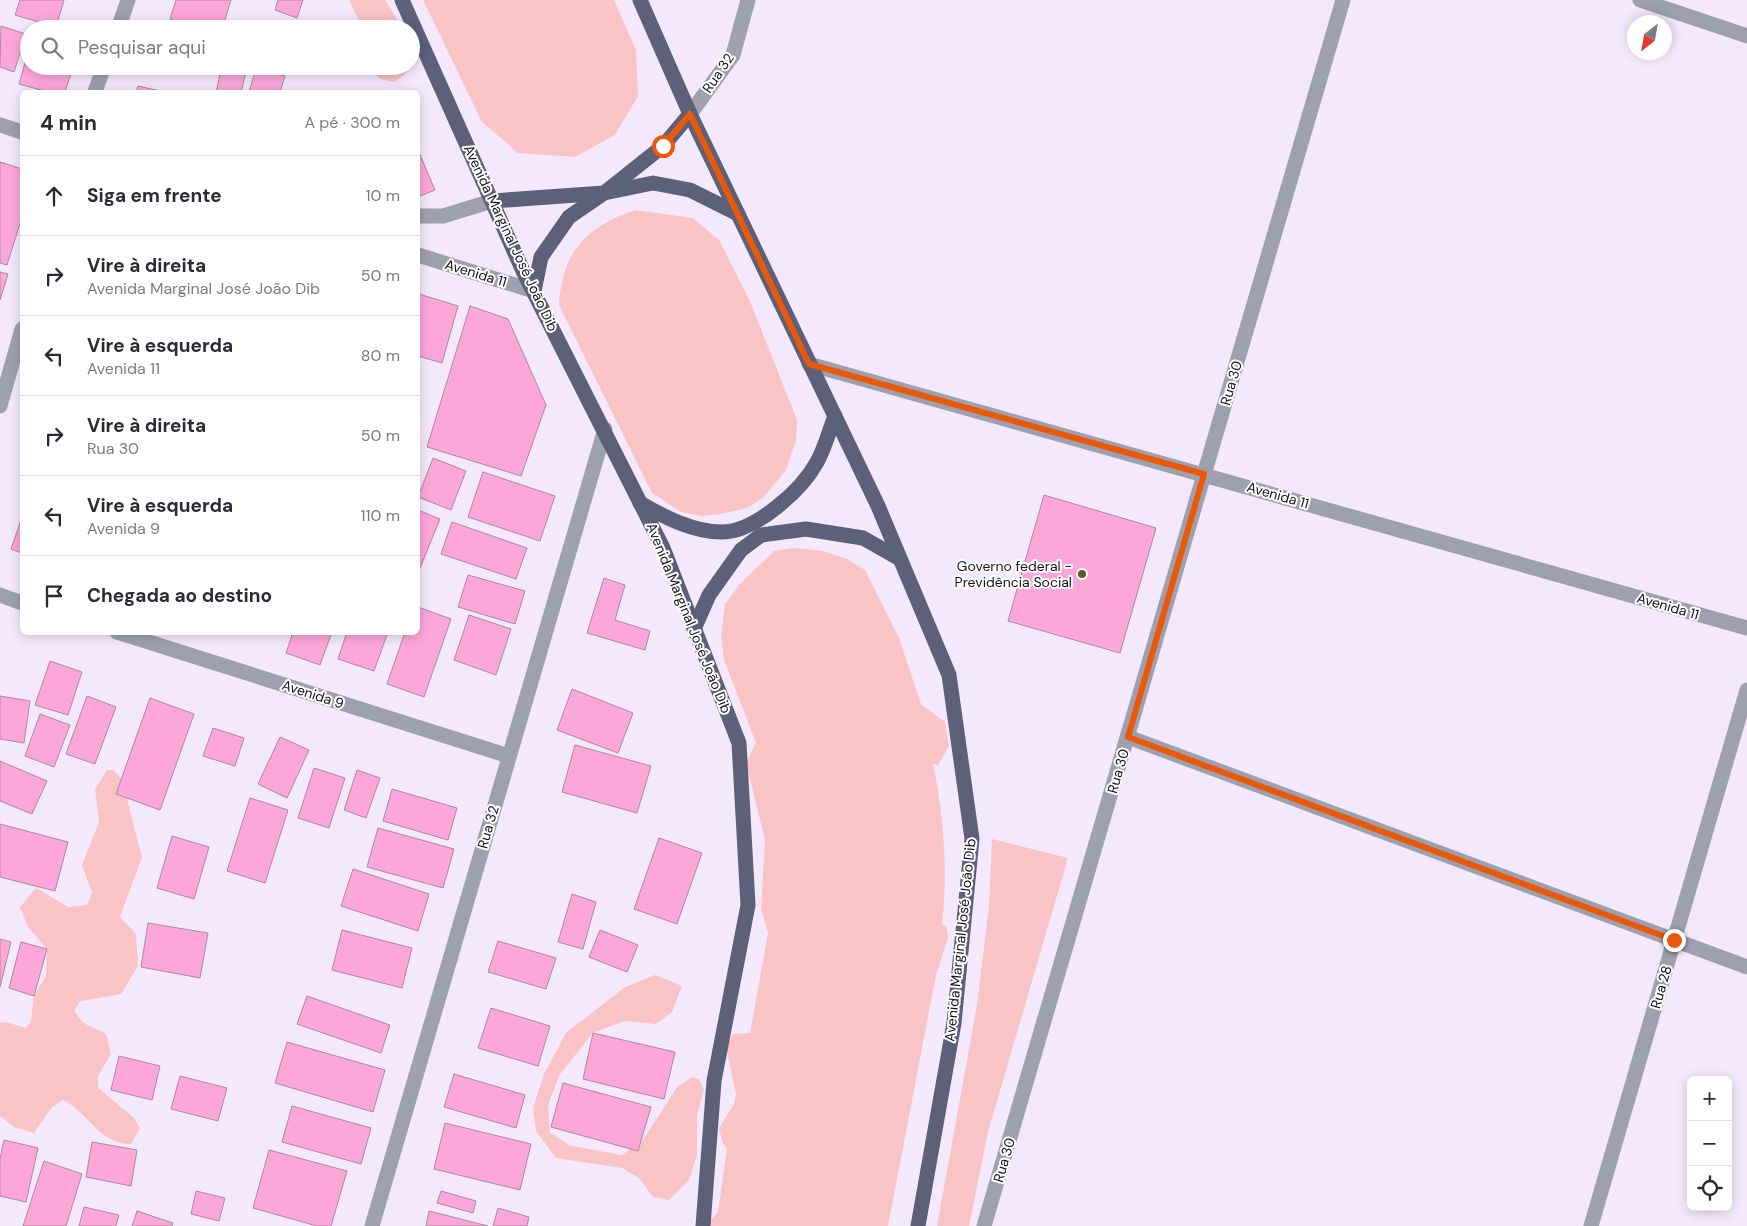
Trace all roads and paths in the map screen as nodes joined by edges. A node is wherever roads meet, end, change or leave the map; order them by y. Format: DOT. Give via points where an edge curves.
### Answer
graph roads {
  1 [pos="128,0"];
  2 [pos="402,0"];
  3 [pos="640,0"];
  4 [pos="748,0"];
  5 [pos="1344,0"];
  6 [pos="1640,0"];
  7 [pos="121,20"];
  8 [pos="411,20"];
  9 [pos="1747,36"];
  10 [pos="420,40"];
  11 [pos="101,75"];
  12 [pos="96,90"];
  13 [pos="690,114"];
  14 [pos="0,125"];
  15 [pos="20,131"];
  16 [pos="604,193"];
  17 [pos="492,201"];
  18 [pos="738,214"];
  19 [pos="420,216"];
  20 [pos="420,256"];
  21 [pos="534,291"];
  22 [pos="20,336"];
  23 [pos="809,364"];
  24 [pos="0,406"];
  25 [pos="835,416"];
  26 [pos="605,429"];
  27 [pos="1204,474"];
  28 [pos="640,503"];
  29 [pos="900,559"];
  30 [pos="0,596"];
  31 [pos="20,601"];
  32 [pos="1747,628"];
  33 [pos="694,629"];
  34 [pos="126,635"];
  35 [pos="1747,690"];
  36 [pos="1128,737"];
  37 [pos="509,756"];
  38 [pos="1674,940"];
  39 [pos="1747,967"];
  40 [pos="372,1226"];
  41 [pos="703,1226"];
  42 [pos="918,1226"];
  43 [pos="984,1226"];
  44 [pos="1591,1226"];
  1 -- 7 [label="street"];
  2 -- 8 [label="main road, Avenida Marginal José João Dib"];
  3 -- 13 [label="main road, Avenida Marginal José João Dib"];
  4 -- 13 [label="street, Rua 32" via="733,55"];
  5 -- 27 [label="street, Rua 30"];
  6 -- 9 [label="street"];
  10 -- 17 [label="main road, Avenida Marginal José João Dib"];
  11 -- 12 [label="street"];
  13 -- 16 [label="main road" via="663,146"];
  13 -- 18 [label="main road, Avenida Marginal José João Dib"];
  14 -- 15 [label="street"];
  16 -- 17 [label="main road"];
  16 -- 18 [label="main road" via="653,183 690,190"];
  16 -- 21 [label="main road" via="569,217 541,257"];
  17 -- 19 [label="street" via="443,216"];
  17 -- 21 [label="main road, Avenida Marginal José João Dib"];
  18 -- 23 [label="main road, Avenida Marginal José João Dib"];
  20 -- 21 [label="street, Avenida 11"];
  21 -- 26 [label="main road, Avenida Marginal José João Dib"];
  22 -- 24 [label="street"];
  23 -- 25 [label="main road, Avenida Marginal José João Dib"];
  23 -- 27 [label="street, Avenida 11"];
  25 -- 28 [label="main road" via="817,462 794,495 754,523 723,532 694,528"];
  25 -- 29 [label="main road, Avenida Marginal José João Dib"];
  26 -- 28 [label="main road, Avenida Marginal José João Dib"];
  26 -- 37 [label="street, Rua 32"];
  27 -- 32 [label="street, Avenida 11"];
  27 -- 36 [label="street, Rua 30"];
  28 -- 33 [label="main road, Avenida Marginal José João Dib" via="663,548"];
  29 -- 33 [label="main road" via="864,538 854,536 806,529 761,536 741,550 709,595"];
  29 -- 42 [label="main road, Avenida Marginal José João Dib" via="949,675 972,839 954,1023"];
  30 -- 31 [label="street"];
  33 -- 41 [label="main road, Avenida Marginal José João Dib" via="739,743 748,905 714,1081"];
  34 -- 37 [label="street, Avenida 9"];
  35 -- 38 [label="street, Rua 28"];
  36 -- 38 [label="street"];
  36 -- 43 [label="street, Rua 30"];
  37 -- 40 [label="street, Rua 32"];
  38 -- 39 [label="street"];
  38 -- 44 [label="street, Rua 28"];
}
